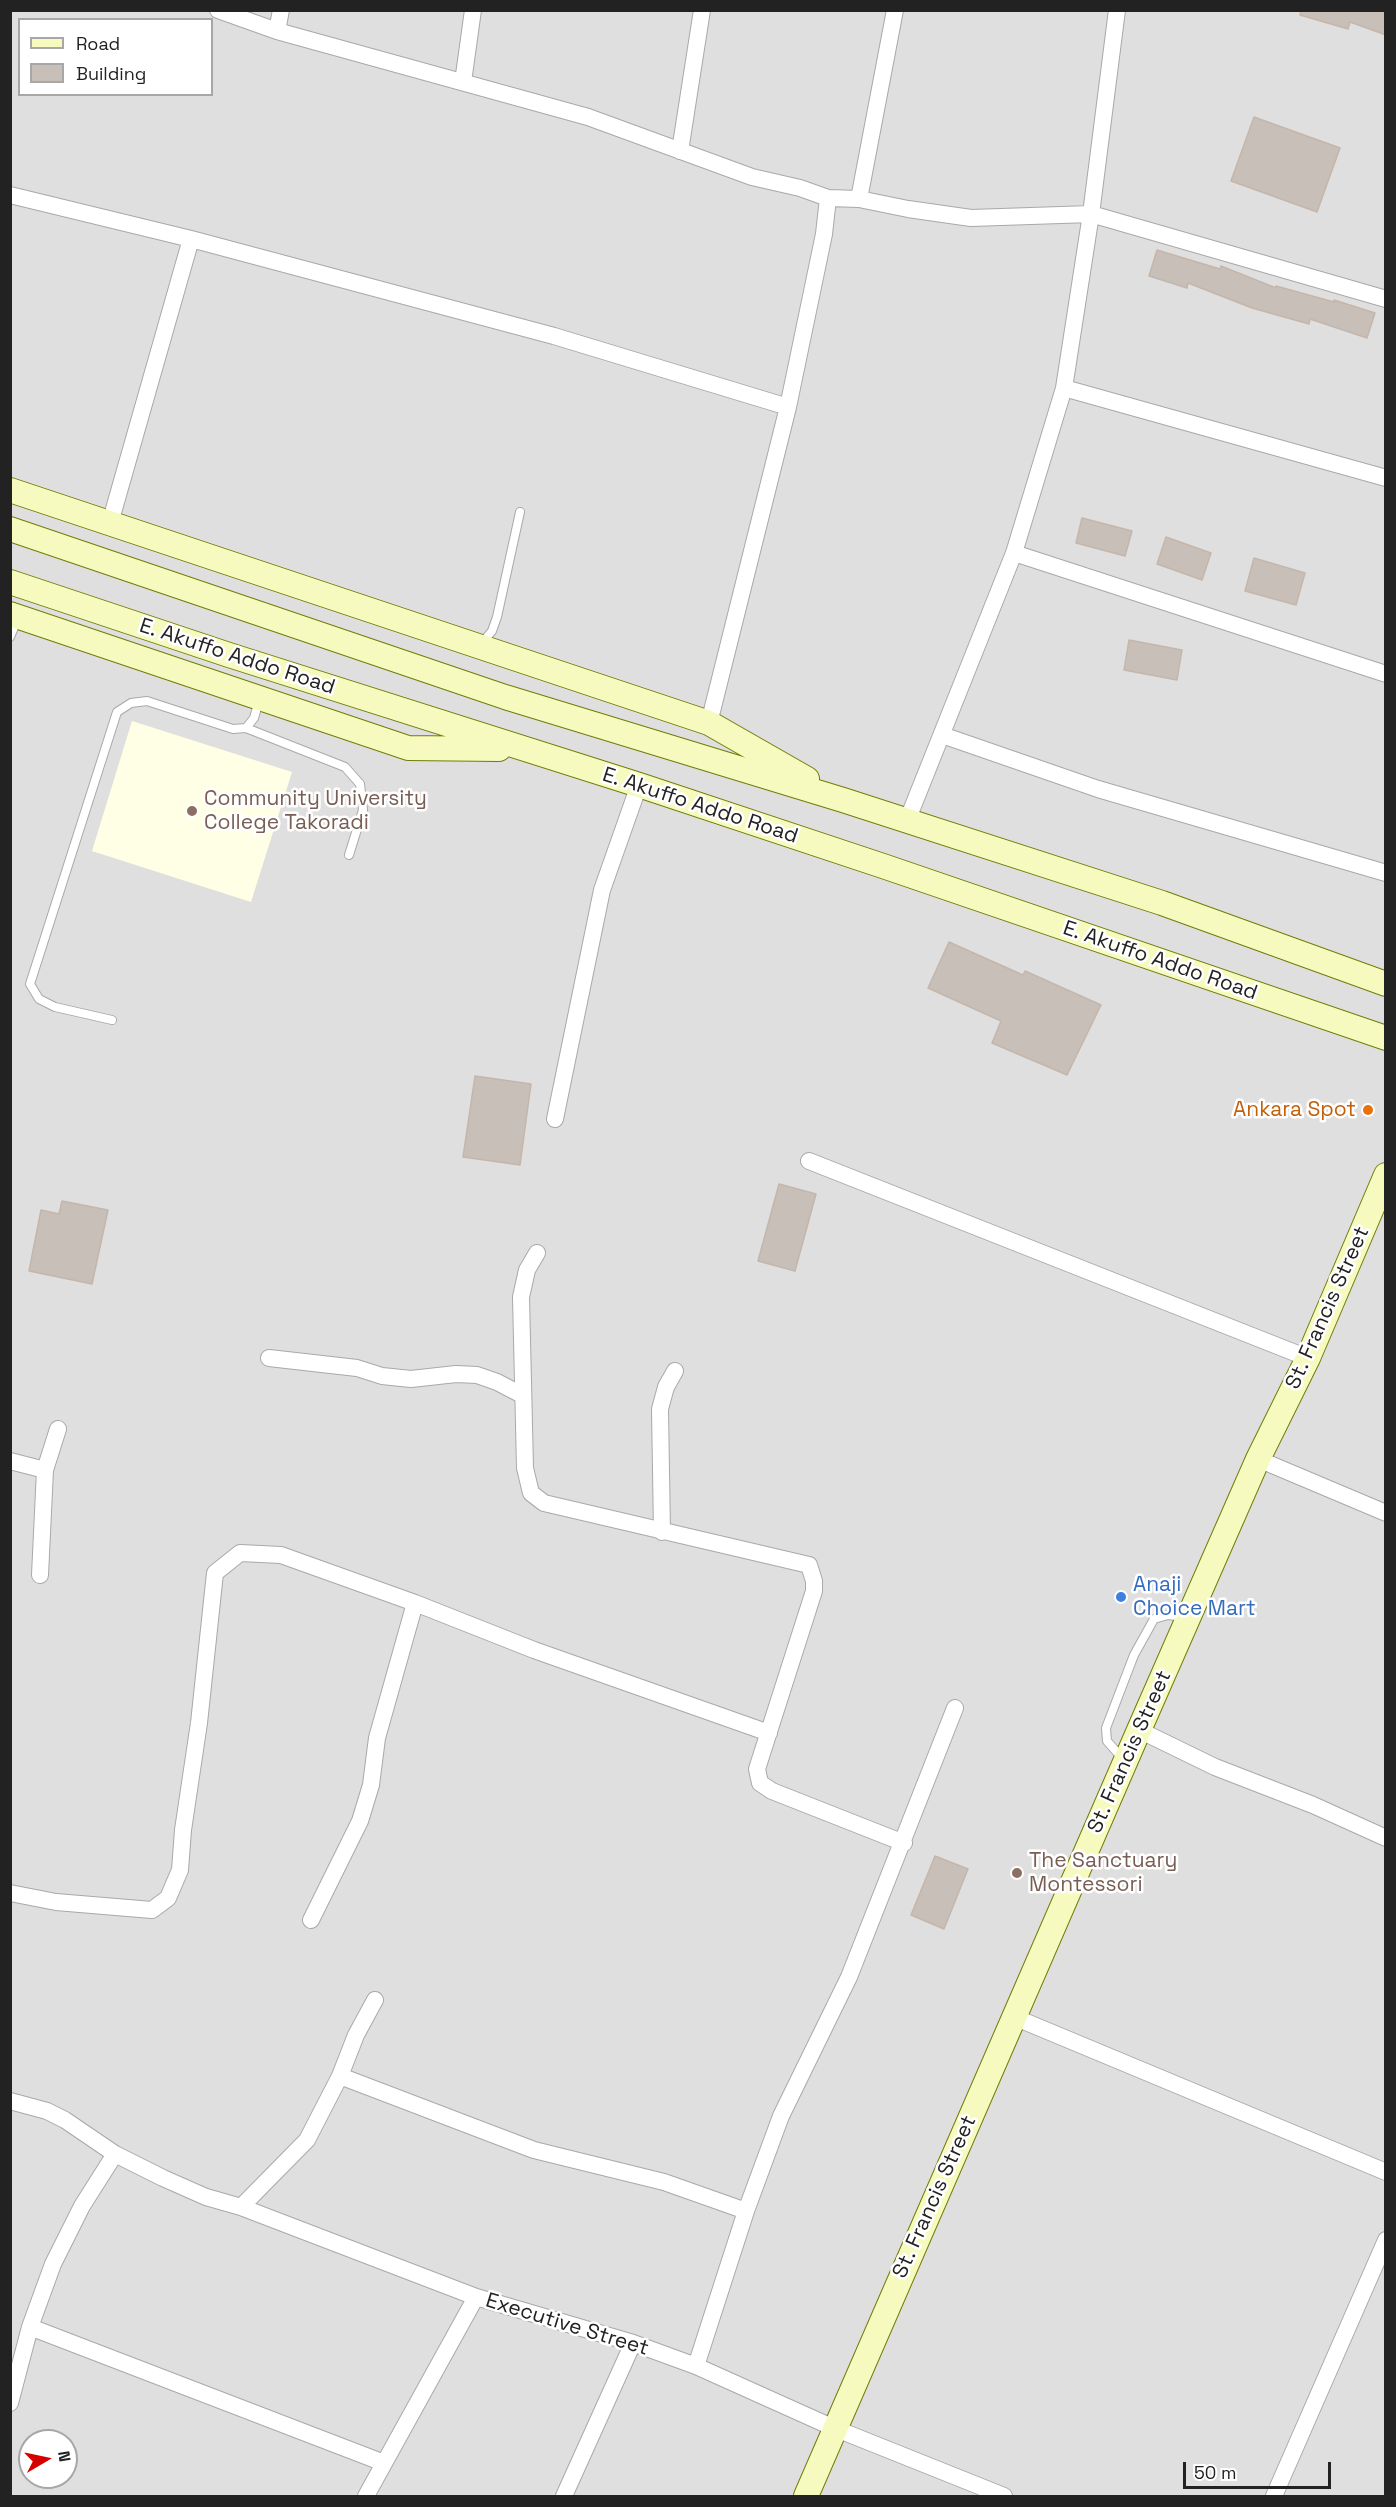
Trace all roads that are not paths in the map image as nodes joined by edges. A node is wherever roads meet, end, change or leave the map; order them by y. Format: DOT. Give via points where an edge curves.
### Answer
graph roads {
  1 [pos="218,10"];
  2 [pos="281,10"];
  3 [pos="473,10"];
  4 [pos="702,10"];
  5 [pos="895,10"];
  6 [pos="1117,10"];
  7 [pos="277,31"];
  8 [pos="463,82"];
  9 [pos="680,151"];
  10 [pos="10,195"];
  11 [pos="828,198"];
  12 [pos="859,200"];
  13 [pos="1091,214"];
  14 [pos="190,239"];
  15 [pos="1386,299"];
  16 [pos="1064,388"];
  17 [pos="788,407"];
  18 [pos="1386,478"];
  19 [pos="10,490"];
  20 [pos="520,512"];
  21 [pos="110,523"];
  22 [pos="10,529"];
  23 [pos="1014,553"];
  24 [pos="10,582"];
  25 [pos="13,622"];
  26 [pos="479,646"];
  27 [pos="1386,674"];
  28 [pos="260,698"];
  29 [pos="709,723"];
  30 [pos="246,728"];
  31 [pos="942,735"];
  32 [pos="524,749"];
  33 [pos="639,785"];
  34 [pos="843,800"];
  35 [pos="907,821"];
  36 [pos="349,855"];
  37 [pos="1386,873"];
  38 [pos="1386,984"];
  39 [pos="112,1020"];
  40 [pos="1386,1038"];
  41 [pos="555,1119"];
  42 [pos="809,1161"];
  43 [pos="1386,1174"];
  44 [pos="537,1253"];
  45 [pos="269,1358"];
  46 [pos="1308,1358"];
  47 [pos="675,1371"];
  48 [pos="522,1395"];
  49 [pos="58,1429"];
  50 [pos="1258,1459"];
  51 [pos="10,1461"];
  52 [pos="45,1470"];
  53 [pos="1386,1513"];
  54 [pos="663,1532"];
  55 [pos="40,1575"];
  56 [pos="415,1603"];
  57 [pos="1188,1618"];
  58 [pos="955,1708"];
  59 [pos="1139,1730"];
  60 [pos="769,1733"];
  61 [pos="1125,1762"];
  62 [pos="1386,1838"];
  63 [pos="904,1843"];
  64 [pos="10,1893"];
  65 [pos="311,1920"];
  66 [pos="375,2000"];
  67 [pos="1014,2017"];
  68 [pos="340,2076"];
  69 [pos="10,2101"];
  70 [pos="115,2154"];
  71 [pos="1386,2172"];
  72 [pos="241,2207"];
  73 [pos="746,2211"];
  74 [pos="1386,2240"];
  75 [pos="476,2297"];
  76 [pos="30,2327"];
  77 [pos="633,2343"];
  78 [pos="696,2366"];
  79 [pos="10,2403"];
  80 [pos="834,2428"];
  81 [pos="384,2463"];
  82 [pos="366,2496"];
  83 [pos="564,2496"];
  84 [pos="806,2496"];
  85 [pos="1004,2496"];
  86 [pos="1274,2496"];
  1 -- 7 [label="street"];
  2 -- 7 [label="street"];
  3 -- 8 [label="street"];
  4 -- 9 [label="street"];
  5 -- 12 [label="street"];
  6 -- 13 [label="street"];
  7 -- 8 [label="street"];
  8 -- 9 [label="street" via="588,117"];
  9 -- 11 [label="street"];
  10 -- 14 [label="street"];
  11 -- 12 [label="street"];
  11 -- 17 [label="street"];
  12 -- 13 [label="street" via="971,218"];
  13 -- 15 [label="street"];
  13 -- 16 [label="street"];
  14 -- 17 [label="street" via="554,336"];
  14 -- 21 [label="street"];
  16 -- 18 [label="street"];
  16 -- 23 [label="street"];
  17 -- 29 [label="street"];
  19 -- 21 [label="main road"];
  20 -- 26 [label="lane" via="497,617 492,631"];
  21 -- 26 [label="main road"];
  22 -- 34 [label="main road" via="505,697"];
  23 -- 27 [label="street"];
  23 -- 31 [label="street"];
  24 -- 32 [label="main road, E. Akuffo Addo Road"];
  25 -- 28 [label="main road"];
  26 -- 29 [label="main road"];
  28 -- 30 [label="lane" via="254,718"];
  28 -- 32 [label="main road" via="408,748"];
  29 -- 34 [label="main road"];
  30 -- 36 [label="lane" via="345,767 360,784 363,810"];
  30 -- 39 [label="lane" via="233,729 147,701 131,703 117,712 30,984 39,999 55,1007"];
  31 -- 35 [label="street"];
  31 -- 37 [label="street" via="1098,789"];
  32 -- 33 [label="main road, E. Akuffo Addo Road"];
  33 -- 40 [label="main road, E. Akuffo Addo Road"];
  33 -- 41 [label="street" via="602,890"];
  34 -- 35 [label="main road"];
  35 -- 38 [label="main road" via="1162,903"];
  42 -- 46 [label="street"];
  43 -- 46 [label="main road, St. Francis Street"];
  44 -- 48 [label="street" via="527,1270 521,1297"];
  45 -- 48 [label="street" via="411,1379 477,1375"];
  46 -- 50 [label="main road, St. Francis Street"];
  47 -- 54 [label="street" via="660,1410"];
  48 -- 54 [label="street" via="525,1468 531,1493 544,1503"];
  49 -- 52 [label="street"];
  50 -- 53 [label="street"];
  50 -- 57 [label="main road, St. Francis Street"];
  51 -- 52 [label="street"];
  52 -- 55 [label="street"];
  54 -- 60 [label="street" via="809,1565 814,1591"];
  56 -- 60 [label="street" via="545,1654"];
  56 -- 64 [label="street" via="281,1555 240,1553 215,1573 180,1870 168,1898 152,1910 56,1902"];
  56 -- 65 [label="street" via="377,1738 371,1785 360,1821"];
  57 -- 59 [label="main road, St. Francis Street"];
  57 -- 61 [label="lane" via="1168,1615 1154,1619 1134,1655 1106,1728 1107,1741"];
  58 -- 63 [label="street"];
  59 -- 61 [label="main road, St. Francis Street"];
  59 -- 62 [label="street" via="1215,1767"];
  60 -- 63 [label="street" via="757,1769 760,1783"];
  61 -- 67 [label="main road, St. Francis Street"];
  63 -- 73 [label="street" via="849,1977 781,2116"];
  66 -- 68 [label="street"];
  67 -- 71 [label="street"];
  67 -- 80 [label="main road, St. Francis Street"];
  68 -- 72 [label="street" via="308,2140"];
  68 -- 73 [label="street" via="534,2150 664,2182"];
  69 -- 70 [label="street" via="65,2120"];
  70 -- 72 [label="street" via="206,2197"];
  70 -- 76 [label="street" via="82,2206 53,2264"];
  72 -- 75 [label="street"];
  73 -- 78 [label="street"];
  74 -- 86 [label="street"];
  75 -- 77 [label="street, Executive Street"];
  75 -- 81 [label="street, Executive Street"];
  76 -- 79 [label="street"];
  76 -- 81 [label="street"];
  77 -- 78 [label="street, Executive Street"];
  77 -- 83 [label="street"];
  78 -- 80 [label="street, Executive Street"];
  80 -- 84 [label="main road, St. Francis Street"];
  80 -- 85 [label="street, Executive Street"];
  81 -- 82 [label="street, Executive Street"];
}
